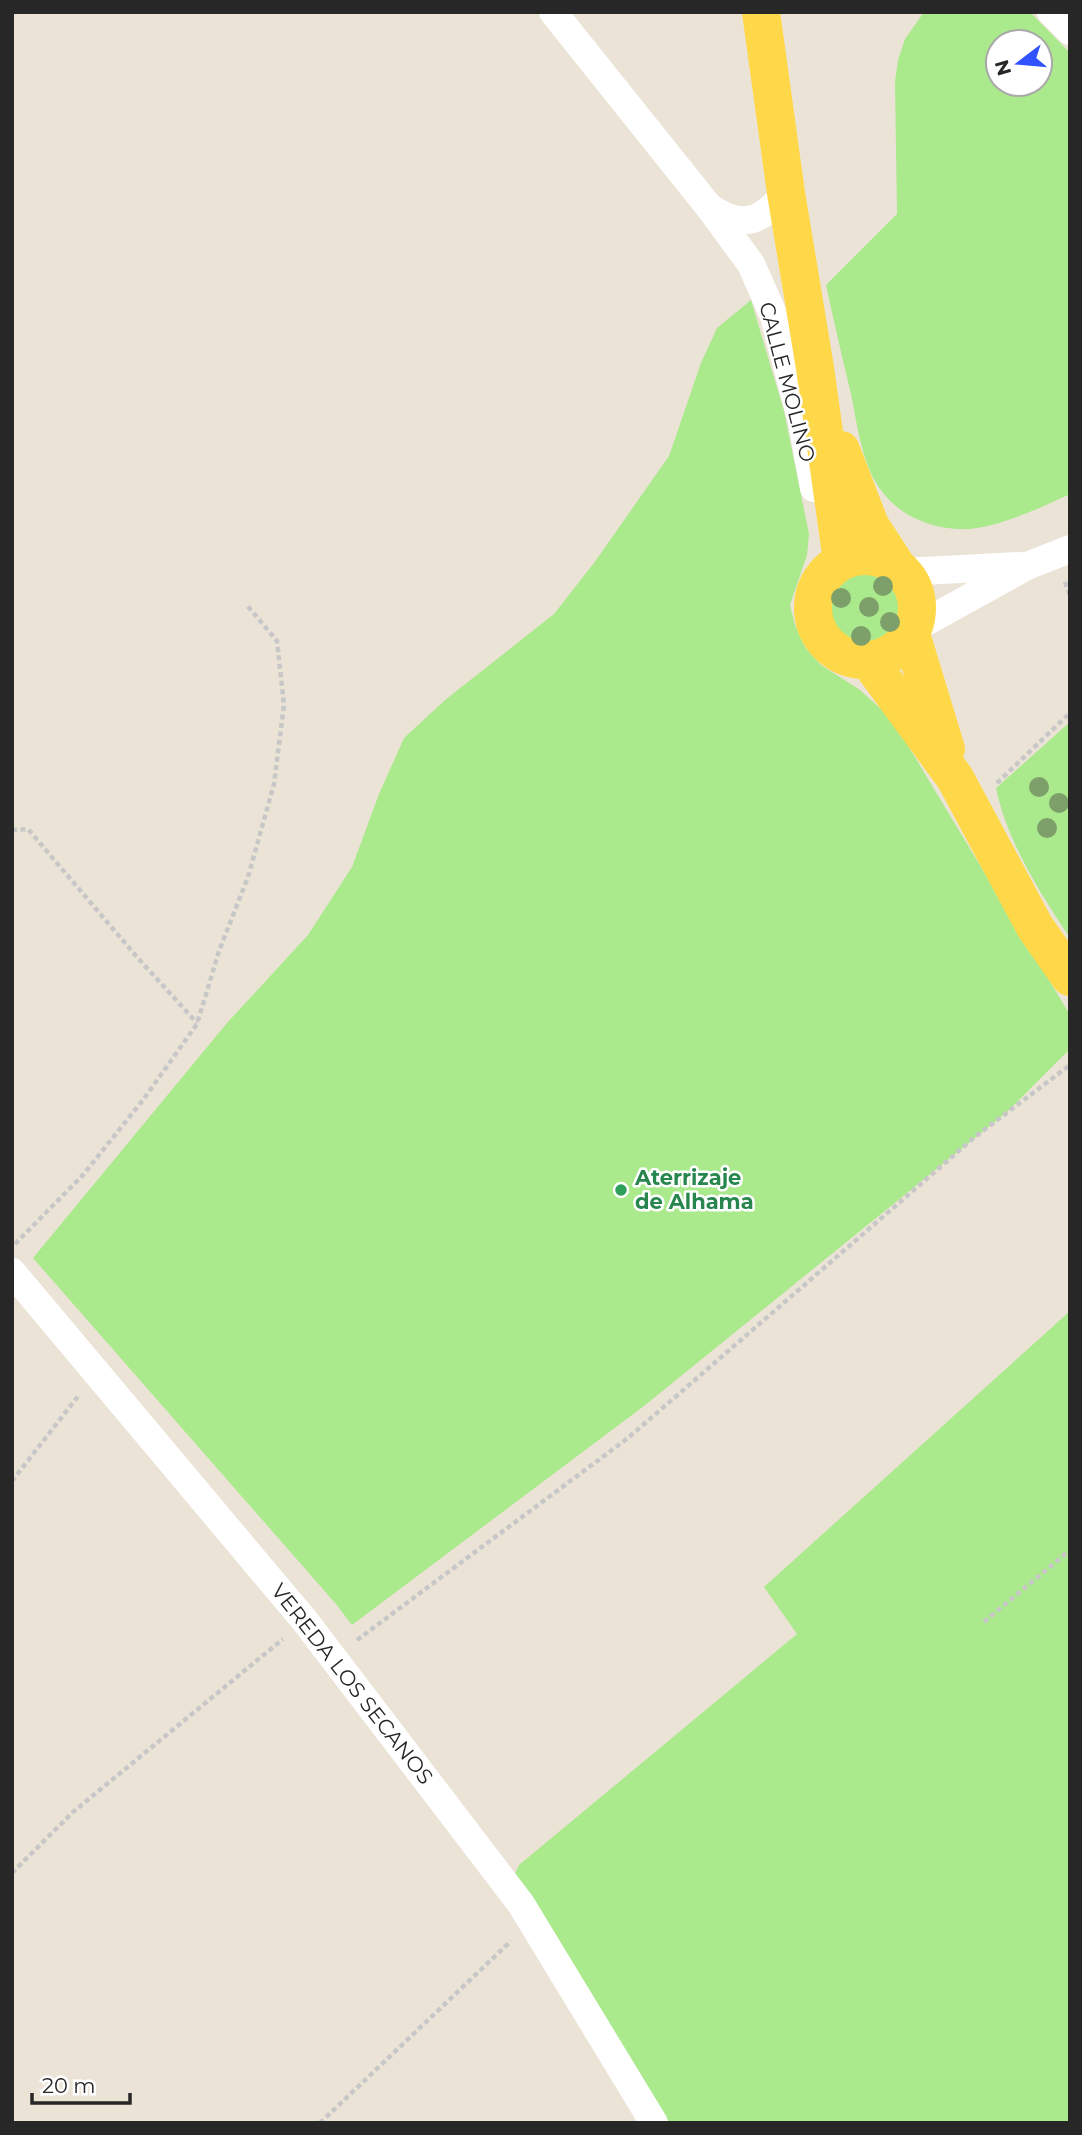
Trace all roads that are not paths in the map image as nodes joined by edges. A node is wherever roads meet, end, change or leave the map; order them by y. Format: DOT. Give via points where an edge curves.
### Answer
graph roads {
  1 [pos="553,12"];
  2 [pos="761,12"];
  3 [pos="1051,12"];
  4 [pos="1070,31"];
  5 [pos="786,193"];
  6 [pos="709,207"];
  7 [pos="816,368"];
  8 [pos="1070,549"];
  9 [pos="834,566"];
  10 [pos="1027,566"];
  11 [pos="899,568"];
  12 [pos="912,632"];
  13 [pos="869,661"];
  14 [pos="955,778"];
  15 [pos="1070,977"];
  16 [pos="12,1272"];
  17 [pos="654,2123"];
  1 -- 6 [label="street, CALLE MOLINO"];
  2 -- 5 [label="main road"];
  3 -- 4 [label="street"];
  5 -- 6 [label="street, CALLE MOLINO" via="755,220 726,219"];
  5 -- 7 [label="main road"];
  6 -- 9 [label="street, CALLE MOLINO" via="751,264 774,316"];
  7 -- 9 [label="main road"];
  7 -- 11 [label="main road" via="870,525"];
  8 -- 10 [label="street"];
  9 -- 11 [label="main road" via="869,555"];
  9 -- 13 [label="main road" via="817,587 814,622 835,652"];
  10 -- 11 [label="street"];
  10 -- 12 [label="street"];
  11 -- 12 [label="main road" via="917,599"];
  12 -- 13 [label="main road" via="900,648"];
  12 -- 14 [label="main road"];
  13 -- 14 [label="main road"];
  14 -- 15 [label="main road" via="1035,927"];
  16 -- 17 [label="street, VEREDA LOS SECANOS" via="305,1621 521,1903"];
}
